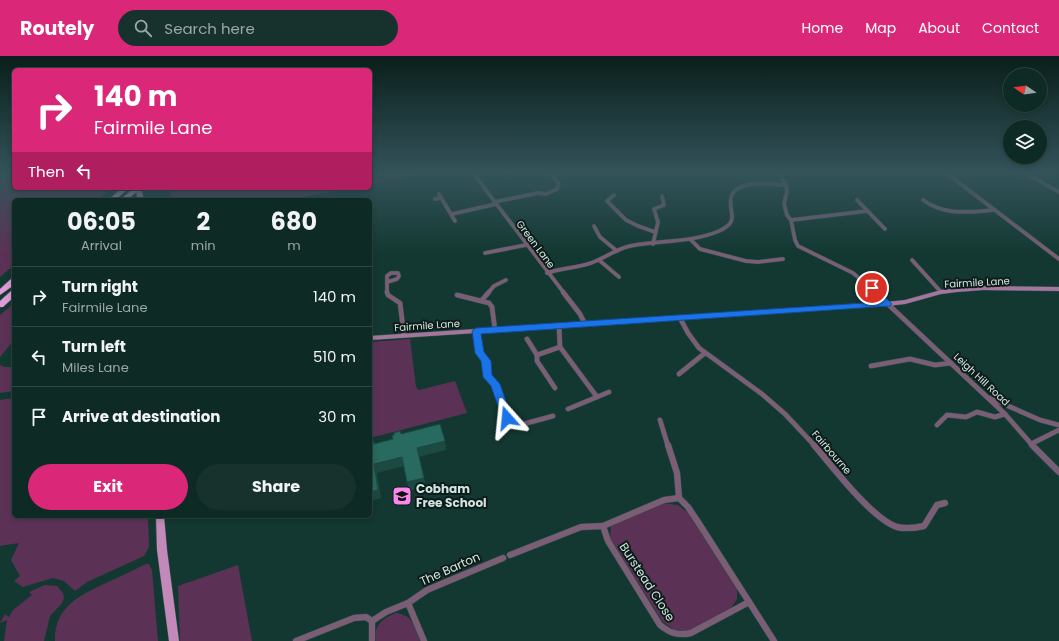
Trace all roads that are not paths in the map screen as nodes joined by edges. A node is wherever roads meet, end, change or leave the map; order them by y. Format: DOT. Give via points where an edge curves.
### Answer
graph roads {
  1 [pos="442,199"];
  2 [pos="492,199"];
  3 [pos="511,199"];
  4 [pos="609,199"];
  5 [pos="663,199"];
  6 [pos="732,199"];
  7 [pos="785,199"];
  8 [pos="856,199"];
  9 [pos="858,199"];
  10 [pos="980,199"];
  11 [pos="852,200"];
  12 [pos="923,200"];
  13 [pos="495,203"];
  14 [pos="994,210"];
  15 [pos="867,211"];
  16 [pos="452,214"];
  17 [pos="791,220"];
  18 [pos="455,222"];
  19 [pos="887,224"];
  20 [pos="880,225"];
  21 [pos="594,226"];
  22 [pos="885,229"];
  23 [pos="655,232"];
  24 [pos="690,239"];
  25 [pos="653,244"];
  26 [pos="526,245"];
  27 [pos="616,251"];
  28 [pos="485,253"];
  29 [pos="783,259"];
  30 [pos="1059,259"];
  31 [pos="599,260"];
  32 [pos="912,260"];
  33 [pos="547,273"];
  34 [pos="619,277"];
  35 [pos="506,280"];
  36 [pos="388,282"];
  37 [pos="12,283"];
  38 [pos="1059,289"];
  39 [pos="941,292"];
  40 [pos="0,293"];
  41 [pos="12,295"];
  42 [pos="457,295"];
  43 [pos="482,300"];
  44 [pos="887,304"];
  45 [pos="0,305"];
  46 [pos="680,318"];
  47 [pos="585,324"];
  48 [pos="559,326"];
  49 [pos="495,330"];
  50 [pos="476,331"];
  51 [pos="404,335"];
  52 [pos="372,338"];
  53 [pos="527,339"];
  54 [pos="560,347"];
  55 [pos="705,353"];
  56 [pos="537,355"];
  57 [pos="951,363"];
  58 [pos="871,366"];
  59 [pos="679,374"];
  60 [pos="555,388"];
  61 [pos="609,392"];
  62 [pos="985,396"];
  63 [pos="597,397"];
  64 [pos="568,409"];
  65 [pos="1005,414"];
  66 [pos="553,416"];
  67 [pos="660,420"];
  68 [pos="937,425"];
  69 [pos="1059,425"];
  70 [pos="1059,430"];
  71 [pos="1031,444"];
  72 [pos="1059,472"];
  73 [pos="679,498"];
  74 [pos="945,503"];
  75 [pos="160,518"];
  76 [pos="603,526"];
  77 [pos="510,555"];
  78 [pos="503,558"];
  79 [pos="749,602"];
  80 [pos="408,603"];
  81 [pos="372,621"];
  82 [pos="174,641"];
  83 [pos="296,641"];
  84 [pos="372,641"];
  85 [pos="424,641"];
  86 [pos="774,641"];
  1 -- 16 [label="street"];
  2 -- 13 [label="street, Green Lane"];
  3 -- 13 [label="street"];
  4 -- 23 [label="street" via="607,201 614,205 621,216 636,226"];
  5 -- 23 [label="street" via="664,205 654,209 658,222"];
  6 -- 24 [label="street" via="734,218 729,225"];
  7 -- 17 [label="street, Leigh Hill Road" via="787,215"];
  8 -- 11 [label="street"];
  9 -- 15 [label="street"];
  10 -- 14 [label="street"];
  12 -- 14 [label="street" via="937,209 952,213"];
  13 -- 16 [label="street"];
  13 -- 26 [label="street, Green Lane"];
  14 -- 30 [label="street"];
  15 -- 17 [label="street"];
  15 -- 20 [label="street"];
  16 -- 18 [label="street"];
  17 -- 44 [label="street, Leigh Hill Road" via="798,246 853,273"];
  19 -- 20 [label="street"];
  20 -- 22 [label="street"];
  21 -- 27 [label="street" via="596,233"];
  23 -- 25 [label="street"];
  24 -- 25 [label="street"];
  24 -- 29 [label="street" via="700,249 746,261"];
  25 -- 27 [label="street" via="625,247"];
  26 -- 28 [label="street"];
  26 -- 33 [label="street, Green Lane"];
  27 -- 31 [label="street"];
  31 -- 33 [label="street"];
  31 -- 34 [label="street"];
  32 -- 39 [label="street"];
  33 -- 47 [label="street, Green Lane"];
  35 -- 43 [label="street" via="494,286"];
  36 -- 51 [label="street" via="388,295 400,303"];
  37 -- 40 [label="highway"];
  38 -- 39 [label="street, Fairmile Lane" via="983,288"];
  39 -- 44 [label="street, Fairmile Lane"];
  41 -- 45 [label="highway"];
  42 -- 43 [label="street"];
  43 -- 49 [label="street" via="492,307"];
  44 -- 46 [label="street, Fairmile Lane"];
  44 -- 57 [label="street, Leigh Hill Road"];
  46 -- 47 [label="street, Fairmile Lane"];
  46 -- 55 [label="street, Fairbourne" via="688,333"];
  47 -- 48 [label="street, Fairmile Lane"];
  48 -- 49 [label="street, Fairmile Lane"];
  48 -- 54 [label="street"];
  49 -- 50 [label="street, Fairmile Lane"];
  50 -- 51 [label="street, Fairmile Lane"];
  50 -- 66 [label="street" via="480,353 486,361 487,377 496,384 507,418 512,423 520,425"];
  51 -- 52 [label="street, Fairmile Lane"];
  53 -- 56 [label="street"];
  54 -- 56 [label="street"];
  54 -- 63 [label="street"];
  55 -- 59 [label="street"];
  55 -- 74 [label="street, Fairbourne" via="757,389 785,414 865,504 887,522 897,527 924,526 937,505"];
  56 -- 60 [label="street" via="537,361"];
  57 -- 58 [label="street" via="935,365 910,359"];
  57 -- 62 [label="street, Leigh Hill Road"];
  61 -- 63 [label="street"];
  62 -- 65 [label="street, Leigh Hill Road"];
  62 -- 69 [label="street" via="1040,420"];
  63 -- 64 [label="street"];
  65 -- 68 [label="street" via="995,417 977,412 966,417 947,415"];
  65 -- 71 [label="street, Leigh Hill Road"];
  67 -- 73 [label="street" via="677,473"];
  70 -- 71 [label="street"];
  71 -- 72 [label="street, Leigh Hill Road"];
  73 -- 76 [label="street" via="664,500"];
  73 -- 79 [label="street" via="688,507"];
  75 -- 82 [label="main road"];
  76 -- 77 [label="street" via="581,527"];
  76 -- 79 [label="street, Burstead Close" via="608,541 660,625 668,632 683,636"];
  78 -- 80 [label="street, The Barton" via="427,590"];
  79 -- 86 [label="street"];
  80 -- 81 [label="street, The Barton"];
  80 -- 85 [label="street"];
  81 -- 83 [label="street" via="364,616 354,618"];
  81 -- 84 [label="street"];
}
